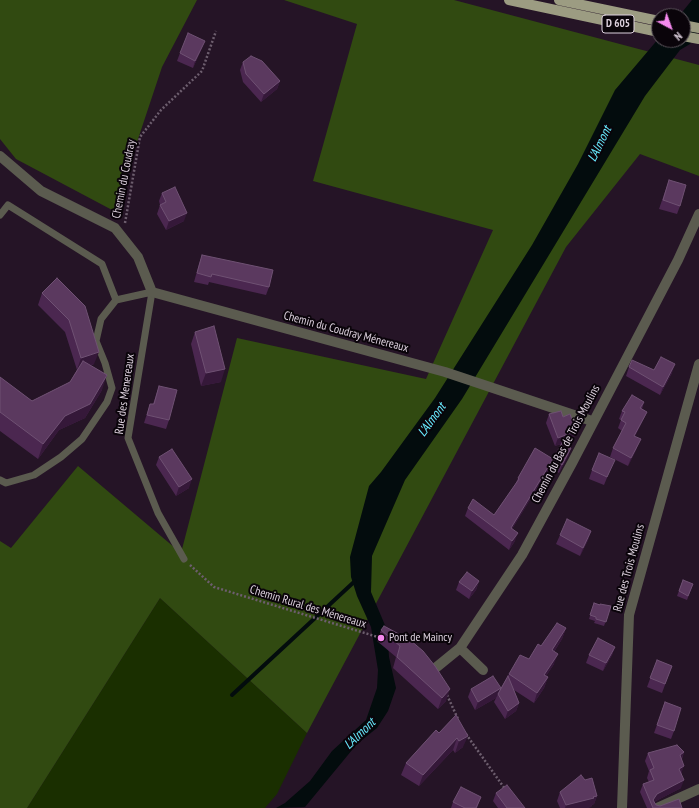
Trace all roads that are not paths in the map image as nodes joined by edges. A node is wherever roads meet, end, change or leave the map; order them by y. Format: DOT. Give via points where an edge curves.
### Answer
graph roads {
  1 [pos="510,0"];
  2 [pos="559,0"];
  3 [pos="651,19"];
  4 [pos="651,30"];
  5 [pos="0,156"];
  6 [pos="699,214"];
  7 [pos="0,215"];
  8 [pos="152,292"];
  9 [pos="116,300"];
  10 [pos="699,364"];
  11 [pos="592,421"];
  12 [pos="0,480"];
  13 [pos="184,559"];
  14 [pos="460,648"];
  15 [pos="433,670"];
  16 [pos="483,670"];
  17 [pos="699,789"];
  18 [pos="622,808"];
  19 [pos="657,808"];
  1 -- 4 [label="main road, D 605"];
  2 -- 3 [label="main road, D 605"];
  5 -- 8 [label="street" via="41,191 115,228 138,257"];
  6 -- 11 [label="street, Chemin du Bas de Trois Moulins" via="678,260"];
  7 -- 9 [label="lane" via="8,205 102,264"];
  8 -- 9 [label="lane"];
  8 -- 11 [label="street, Chemin du Coudray Ménereaux" via="445,372"];
  8 -- 13 [label="lane, Rue des Menereaux" via="128,438 158,514"];
  9 -- 12 [label="lane" via="101,319 96,341 112,388 107,402 82,439 61,457 34,474 6,483"];
  10 -- 18 [label="street, Rue des Trois Moulins" via="629,614"];
  11 -- 14 [label="street, Chemin du Bas de Trois Moulins" via="522,555"];
  14 -- 15 [label="street, Chemin du Bas de Trois Moulins"];
  14 -- 16 [label="street"];
  17 -- 19 [label="street"];
}
